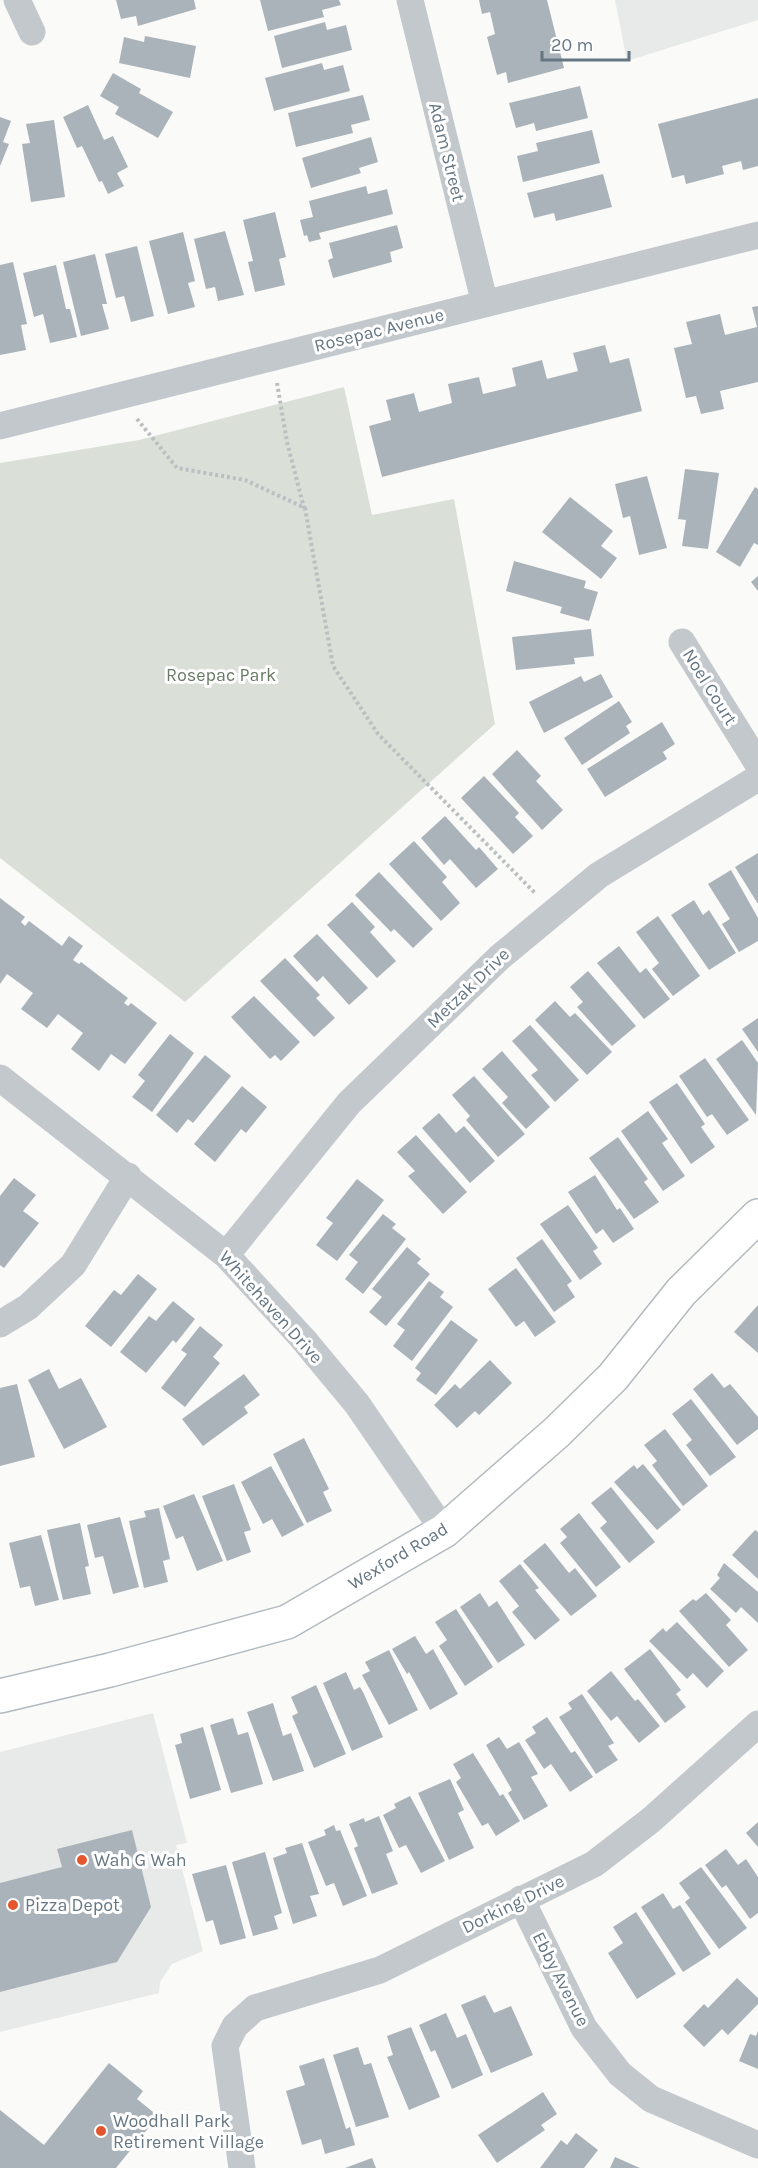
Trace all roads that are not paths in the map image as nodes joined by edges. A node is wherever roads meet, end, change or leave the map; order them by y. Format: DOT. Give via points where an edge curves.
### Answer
graph roads {
  1 [pos="17,0"];
  2 [pos="410,0"];
  3 [pos="32,32"];
  4 [pos="758,235"];
  5 [pos="485,304"];
  6 [pos="0,426"];
  7 [pos="682,642"];
  8 [pos="758,764"];
  9 [pos="758,778"];
  10 [pos="0,1078"];
  11 [pos="128,1176"];
  12 [pos="758,1216"];
  13 [pos="226,1255"];
  14 [pos="0,1324"];
  15 [pos="444,1531"];
  16 [pos="0,1696"];
  17 [pos="758,1724"];
  18 [pos="521,1899"];
  19 [pos="758,2145"];
  20 [pos="242,2168"];
  1 -- 3 [label="street"];
  2 -- 5 [label="street, Adam Street"];
  4 -- 5 [label="street, Rosepac Avenue"];
  5 -- 6 [label="street, Rosepac Avenue"];
  7 -- 8 [label="street, Noel Court"];
  9 -- 13 [label="street, Metzak Drive" via="599,875 500,957 349,1103"];
  10 -- 11 [label="street, Whitehaven Drive"];
  11 -- 13 [label="street, Whitehaven Drive"];
  11 -- 14 [label="street" via="73,1265 28,1307"];
  12 -- 15 [label="street, Wexford Road" via="681,1292 613,1377"];
  13 -- 15 [label="street, Whitehaven Drive" via="357,1404"];
  15 -- 16 [label="street, Wexford Road" via="287,1622"];
  17 -- 18 [label="street, Dorking Drive" via="651,1820 594,1864"];
  18 -- 19 [label="street, Ebby Avenue" via="584,2028 620,2074 651,2098"];
  18 -- 20 [label="street, Dorking Drive" via="380,1970 255,2008 235,2026 225,2046"];
}
